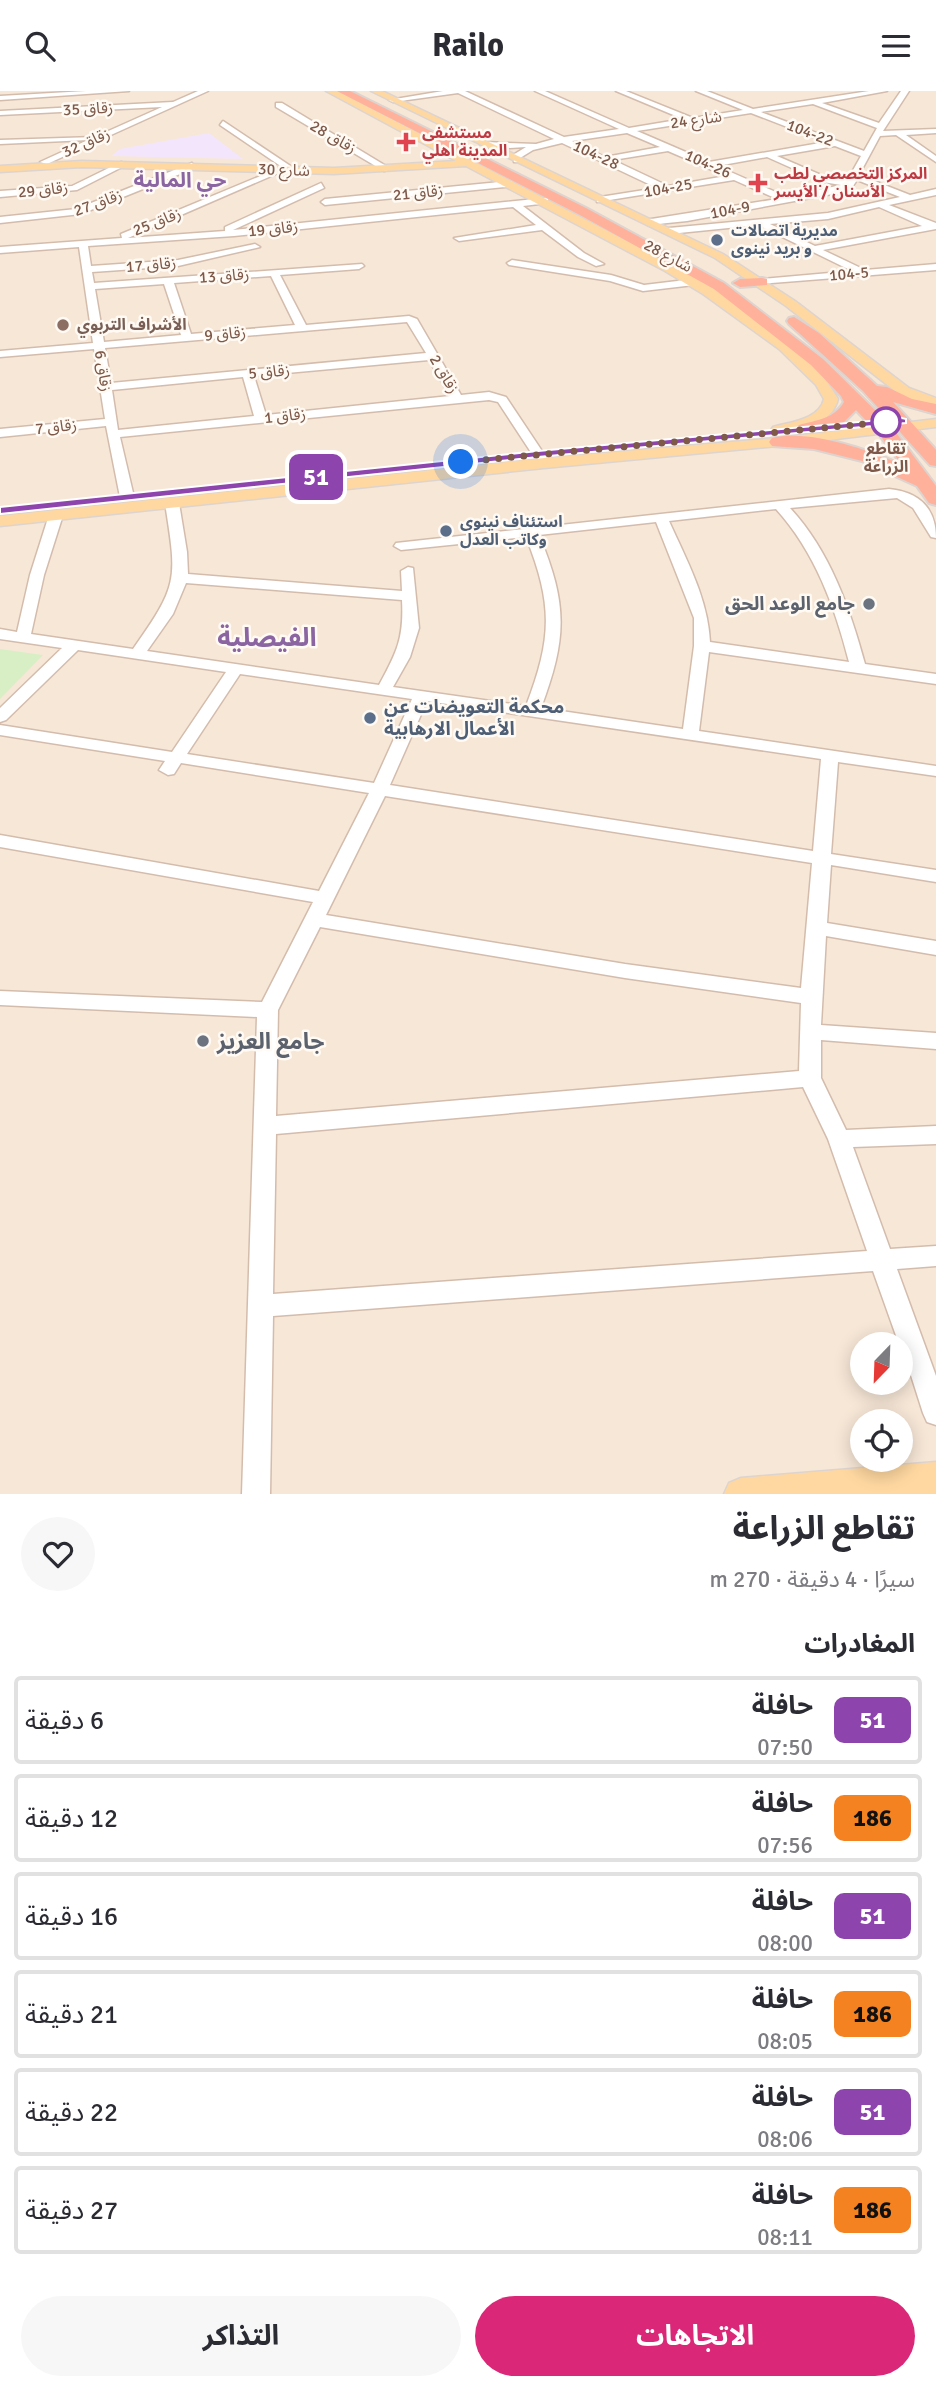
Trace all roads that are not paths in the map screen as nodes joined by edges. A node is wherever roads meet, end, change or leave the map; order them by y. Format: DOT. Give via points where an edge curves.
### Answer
graph roads {
  1 [pos="125,91"];
  2 [pos="204,91"];
  3 [pos="330,91"];
  4 [pos="342,91"];
  5 [pos="361,91"];
  6 [pos="374,91"];
  7 [pos="459,91"];
  8 [pos="540,91"];
  9 [pos="620,91"];
  10 [pos="724,91"];
  11 [pos="883,91"];
  12 [pos="905,91"];
  13 [pos="703,92"];
  14 [pos="20,94"];
  15 [pos="0,97"];
  16 [pos="393,100"];
  17 [pos="813,102"];
  18 [pos="175,104"];
  19 [pos="279,105"];
  20 [pos="43,111"];
  21 [pos="753,111"];
  22 [pos="411,112"];
  23 [pos="0,113"];
  24 [pos="385,116"];
  25 [pos="143,118"];
  26 [pos="118,119"];
  27 [pos="692,120"];
  28 [pos="31,123"];
  29 [pos="223,123"];
  30 [pos="629,130"];
  31 [pos="880,130"];
  32 [pos="936,131"];
  33 [pos="22,132"];
  34 [pos="898,133"];
  35 [pos="102,136"];
  36 [pos="564,140"];
  37 [pos="12,141"];
  38 [pos="0,142"];
  39 [pos="550,142"];
  40 [pos="836,143"];
  41 [pos="484,144"];
  42 [pos="438,146"];
  43 [pos="671,148"];
  44 [pos="768,155"];
  45 [pos="866,155"];
  46 [pos="604,159"];
  47 [pos="516,160"];
  48 [pos="936,160"];
  49 [pos="44,162"];
  50 [pos="124,165"];
  51 [pos="708,165"];
  52 [pos="192,166"];
  53 [pos="0,167"];
  54 [pos="385,167"];
  55 [pos="286,169"];
  56 [pos="483,169"];
  57 [pos="315,171"];
  58 [pos="538,174"];
  59 [pos="735,177"];
  60 [pos="510,180"];
  61 [pos="852,180"];
  62 [pos="321,186"];
  63 [pos="666,188"];
  64 [pos="936,192"];
  65 [pos="0,194"];
  66 [pos="910,198"];
  67 [pos="785,199"];
  68 [pos="545,201"];
  69 [pos="325,202"];
  70 [pos="599,204"];
  71 [pos="516,205"];
  72 [pos="881,205"];
  73 [pos="582,211"];
  74 [pos="0,220"];
  75 [pos="649,222"];
  76 [pos="333,223"];
  77 [pos="760,223"];
  78 [pos="542,227"];
  79 [pos="934,227"];
  80 [pos="669,231"];
  81 [pos="216,234"];
  82 [pos="459,237"];
  83 [pos="108,242"];
  84 [pos="83,244"];
  85 [pos="255,247"];
  86 [pos="814,249"];
  87 [pos="0,250"];
  88 [pos="512,263"];
  89 [pos="599,264"];
  90 [pos="359,266"];
  91 [pos="936,267"];
  92 [pos="87,269"];
  93 [pos="274,272"];
  94 [pos="863,273"];
  95 [pos="168,280"];
  96 [pos="762,282"];
  97 [pos="740,283"];
  98 [pos="699,285"];
  99 [pos="90,286"];
  100 [pos="719,286"];
  101 [pos="409,319"];
  102 [pos="302,328"];
  103 [pos="187,338"];
  104 [pos="99,345"];
  105 [pos="0,354"];
  106 [pos="433,356"];
  107 [pos="248,374"];
  108 [pos="860,377"];
  109 [pos="106,387"];
  110 [pos="849,394"];
  111 [pos="457,399"];
  112 [pos="936,402"];
  113 [pos="936,409"];
  114 [pos="936,416"];
  115 [pos="261,419"];
  116 [pos="905,423"];
  117 [pos="936,423"];
  118 [pos="881,426"];
  119 [pos="112,428"];
  120 [pos="804,429"];
  121 [pos="0,433"];
  122 [pos="771,437"];
  123 [pos="541,459"];
  124 [pos="936,461"];
  125 [pos="933,495"];
  126 [pos="127,497"];
  127 [pos="172,503"];
  128 [pos="779,505"];
  129 [pos="0,510"];
  130 [pos="56,515"];
  131 [pos="661,517"];
  132 [pos="0,521"];
  133 [pos="531,532"];
  134 [pos="936,534"];
  135 [pos="401,546"];
  136 [pos="408,571"];
  137 [pos="180,578"];
  138 [pos="409,596"];
  139 [pos="0,634"];
  140 [pos="23,637"];
  141 [pos="74,645"];
  142 [pos="702,646"];
  143 [pos="137,654"];
  144 [pos="858,666"];
  145 [pos="236,669"];
  146 [pos="936,679"];
  147 [pos="383,691"];
  148 [pos="421,697"];
  149 [pos="532,711"];
  150 [pos="0,717"];
  151 [pos="0,730"];
  152 [pos="690,735"];
  153 [pos="830,755"];
  154 [pos="171,764"];
  155 [pos="936,771"];
  156 [pos="380,791"];
  157 [pos="0,841"];
  158 [pos="823,860"];
  159 [pos="936,876"];
  160 [pos="325,898"];
  161 [pos="314,920"];
  162 [pos="817,929"];
  163 [pos="936,948"];
  164 [pos="0,997"];
  165 [pos="811,997"];
  166 [pos="268,1010"];
  167 [pos="808,1032"];
  168 [pos="936,1041"];
  169 [pos="810,1078"];
  170 [pos="266,1126"];
  171 [pos="936,1135"];
  172 [pos="839,1139"];
  173 [pos="936,1256"];
  174 [pos="882,1259"];
  175 [pos="262,1306"];
  176 [pos="936,1413"];
  177 [pos="936,1478"];
  178 [pos="256,1494"];
  179 [pos="741,1494"];
  1 -- 14 [label="street"];
  2 -- 18 [label="street, زقاق 32"];
  3 -- 24 [label="main road"];
  4 -- 24 [label="highway, شارع 28"];
  5 -- 22 [label="highway, شارع 28"];
  6 -- 16 [label="main road"];
  7 -- 16 [label="street"];
  7 -- 36 [label="street, 104-28"];
  8 -- 30 [label="street, 104-26"];
  9 -- 27 [label="street"];
  10 -- 13 [label="street"];
  11 -- 17 [label="street, شارع 24"];
  12 -- 31 [label="street"];
  13 -- 21 [label="street, 104-22"];
  14 -- 15 [label="street"];
  16 -- 22 [label="main road"];
  17 -- 21 [label="street, شارع 24"];
  17 -- 31 [label="street"];
  18 -- 20 [label="street, زقاق 35"];
  18 -- 25 [label="street, زقاق 32"];
  19 -- 54 [label="street, زقاق 28"];
  20 -- 23 [label="street, زقاق 35"];
  20 -- 28 [label="street"];
  21 -- 27 [label="street, شارع 24"];
  21 -- 40 [label="street, 104-22"];
  22 -- 41 [label="main road"];
  22 -- 58 [label="highway, شارع 28"];
  24 -- 42 [label="main road"];
  24 -- 60 [label="highway, شارع 28"];
  25 -- 26 [label="street"];
  25 -- 35 [label="street, زقاق 32"];
  27 -- 30 [label="street, شارع 24"];
  29 -- 55 [label="street"];
  30 -- 36 [label="street, شارع 24"];
  30 -- 43 [label="street, 104-26"];
  31 -- 34 [label="street"];
  31 -- 45 [label="street"];
  32 -- 34 [label="street"];
  33 -- 37 [label="street"];
  34 -- 48 [label="street"];
  35 -- 37 [label="street"];
  35 -- 49 [label="street, زقاق 32"];
  36 -- 39 [label="street, شارع 24"];
  36 -- 46 [label="street, 104-28"];
  37 -- 38 [label="street"];
  39 -- 41 [label="street"];
  39 -- 47 [label="street, شارع 24" via="530,148"];
  40 -- 44 [label="street"];
  40 -- 45 [label="street, 104-22"];
  41 -- 47 [label="main road"];
  42 -- 54 [label="main road, شارع 30" via="440,152 428,159"];
  42 -- 56 [label="main road"];
  43 -- 46 [label="street"];
  43 -- 51 [label="street, 104-26"];
  44 -- 51 [label="street"];
  44 -- 61 [label="street" via="826,180"];
  45 -- 61 [label="street"];
  46 -- 63 [label="street, 104-28"];
  47 -- 58 [label="main road"];
  49 -- 53 [label="main road, شارع 30"];
  49 -- 55 [label="main road, شارع 30" via="190,162"];
  50 -- 52 [label="main road, شارع 30"];
  50 -- 53 [label="main road, شارع 30"];
  50 -- 65 [label="street, زقاق 29" via="74,188"];
  51 -- 59 [label="street, 104-26"];
  52 -- 55 [label="main road, شارع 30"];
  52 -- 74 [label="street, زقاق 27" via="78,212"];
  54 -- 55 [label="main road, شارع 30"];
  54 -- 56 [label="main road, شارع 30" via="457,162"];
  54 -- 57 [label="main road, شارع 30"];
  55 -- 57 [label="main road, شارع 30"];
  55 -- 83 [label="street, زقاق 25"];
  56 -- 60 [label="main road"];
  57 -- 62 [label="street"];
  58 -- 70 [label="highway, شارع 28"];
  59 -- 63 [label="street, 104-25"];
  59 -- 67 [label="street, 104-26"];
  60 -- 68 [label="main road"];
  60 -- 69 [label="street, زقاق 21"];
  60 -- 73 [label="highway, شارع 28"];
  61 -- 66 [label="street"];
  61 -- 67 [label="street, 104-9" via="841,189"];
  62 -- 69 [label="street"];
  62 -- 81 [label="street"];
  63 -- 70 [label="street, 104-25"];
  64 -- 66 [label="street"];
  66 -- 72 [label="street"];
  67 -- 75 [label="street, 104-9"];
  68 -- 71 [label="street, زقاق 19"];
  68 -- 98 [label="main road"];
  69 -- 76 [label="street"];
  70 -- 73 [label="highway"];
  70 -- 75 [label="main road"];
  70 -- 97 [label="highway, شارع 28"];
  71 -- 76 [label="street, زقاق 19"];
  71 -- 78 [label="street"];
  72 -- 77 [label="street"];
  72 -- 79 [label="street"];
  73 -- 100 [label="highway, شارع 28"];
  75 -- 80 [label="main road"];
  76 -- 81 [label="street, زقاق 19"];
  77 -- 80 [label="street"];
  77 -- 86 [label="street"];
  78 -- 82 [label="street"];
  78 -- 89 [label="street"];
  79 -- 86 [label="street"];
  80 -- 96 [label="main road"];
  81 -- 83 [label="street, زقاق 19"];
  83 -- 84 [label="street, زقاق 19"];
  84 -- 87 [label="street, زقاق 19"];
  84 -- 92 [label="street, زقاق 6"];
  85 -- 92 [label="street, زقاق 17" via="178,263"];
  86 -- 94 [label="street"];
  88 -- 98 [label="street" via="611,278 643,288"];
  90 -- 93 [label="street, زقاق 13"];
  91 -- 94 [label="street, 104-5"];
  92 -- 99 [label="street, زقاق 6"];
  93 -- 95 [label="street, زقاق 13"];
  93 -- 102 [label="street"];
  94 -- 96 [label="street, 104-5"];
  95 -- 99 [label="street, زقاق 13"];
  95 -- 103 [label="street"];
  96 -- 97 [label="highway"];
  96 -- 112 [label="main road" via="904,391"];
  97 -- 108 [label="highway, شارع 28"];
  98 -- 100 [label="highway"];
  98 -- 122 [label="main road" via="776,341 830,394 831,404 812,421"];
  99 -- 104 [label="street, زقاق 6"];
  100 -- 110 [label="highway, شارع 28" via="796,344"];
  101 -- 102 [label="street, زقاق 9"];
  101 -- 106 [label="street, زقاق 2"];
  102 -- 103 [label="street, زقاق 9"];
  103 -- 104 [label="street, زقاق 9"];
  104 -- 105 [label="street, زقاق 9"];
  104 -- 109 [label="street, زقاق 6"];
  106 -- 107 [label="street, زقاق 5"];
  106 -- 111 [label="street, زقاق 2"];
  107 -- 109 [label="street, زقاق 5"];
  107 -- 115 [label="street"];
  108 -- 113 [label="highway" via="907,403"];
  108 -- 116 [label="highway, شارع 28"];
  109 -- 119 [label="street, زقاق 6"];
  110 -- 118 [label="highway, شارع 28"];
  110 -- 120 [label="highway" via="850,406 841,417"];
  111 -- 115 [label="street, زقاق 1"];
  111 -- 123 [label="street, زقاق 2" via="489,395 502,399"];
  114 -- 116 [label="main road"];
  115 -- 119 [label="street, زقاق 1"];
  116 -- 117 [label="main road"];
  116 -- 118 [label="highway"];
  116 -- 124 [label="highway, شارع 28"];
  118 -- 120 [label="main road"];
  118 -- 122 [label="main road"];
  118 -- 125 [label="highway, شارع 28"];
  119 -- 121 [label="street, زقاق 7"];
  119 -- 126 [label="street, زقاق 6"];
  120 -- 122 [label="main road"];
  122 -- 123 [label="main road"];
  122 -- 125 [label="highway" via="874,459 906,474"];
  123 -- 126 [label="main road"];
  123 -- 127 [label="main road"];
  126 -- 129 [label="main road"];
  127 -- 130 [label="main road"];
  127 -- 137 [label="street"];
  128 -- 131 [label="street"];
  128 -- 134 [label="street" via="897,493 915,500"];
  128 -- 144 [label="street" via="826,575 845,617"];
  130 -- 132 [label="main road"];
  130 -- 140 [label="street"];
  131 -- 133 [label="street"];
  131 -- 142 [label="street" via="695,599"];
  133 -- 135 [label="street"];
  133 -- 149 [label="street" via="550,583 556,624 552,658"];
  136 -- 138 [label="street"];
  137 -- 138 [label="street"];
  137 -- 143 [label="street" via="174,598"];
  138 -- 147 [label="street" via="411,628 402,657"];
  139 -- 140 [label="street"];
  140 -- 141 [label="street"];
  141 -- 143 [label="street"];
  141 -- 150 [label="street"];
  142 -- 144 [label="street"];
  142 -- 152 [label="street"];
  143 -- 145 [label="street"];
  144 -- 146 [label="street"];
  145 -- 147 [label="street"];
  145 -- 154 [label="street"];
  147 -- 148 [label="street"];
  148 -- 149 [label="street"];
  148 -- 156 [label="street"];
  149 -- 152 [label="street"];
  151 -- 154 [label="street"];
  152 -- 153 [label="street"];
  153 -- 155 [label="street"];
  153 -- 158 [label="street"];
  154 -- 156 [label="street"];
  156 -- 158 [label="street"];
  156 -- 160 [label="street"];
  157 -- 160 [label="street"];
  158 -- 159 [label="street"];
  158 -- 162 [label="street"];
  160 -- 161 [label="street"];
  161 -- 165 [label="street"];
  161 -- 166 [label="street"];
  162 -- 163 [label="street"];
  162 -- 165 [label="street"];
  164 -- 166 [label="street"];
  165 -- 167 [label="street"];
  166 -- 170 [label="street"];
  167 -- 168 [label="street"];
  167 -- 169 [label="street"];
  169 -- 170 [label="street"];
  169 -- 172 [label="street"];
  170 -- 175 [label="street"];
  171 -- 172 [label="street"];
  172 -- 174 [label="street"];
  173 -- 174 [label="street"];
  174 -- 175 [label="street"];
  174 -- 176 [label="street"];
  175 -- 178 [label="street"];
  177 -- 179 [label="main road"];
}
